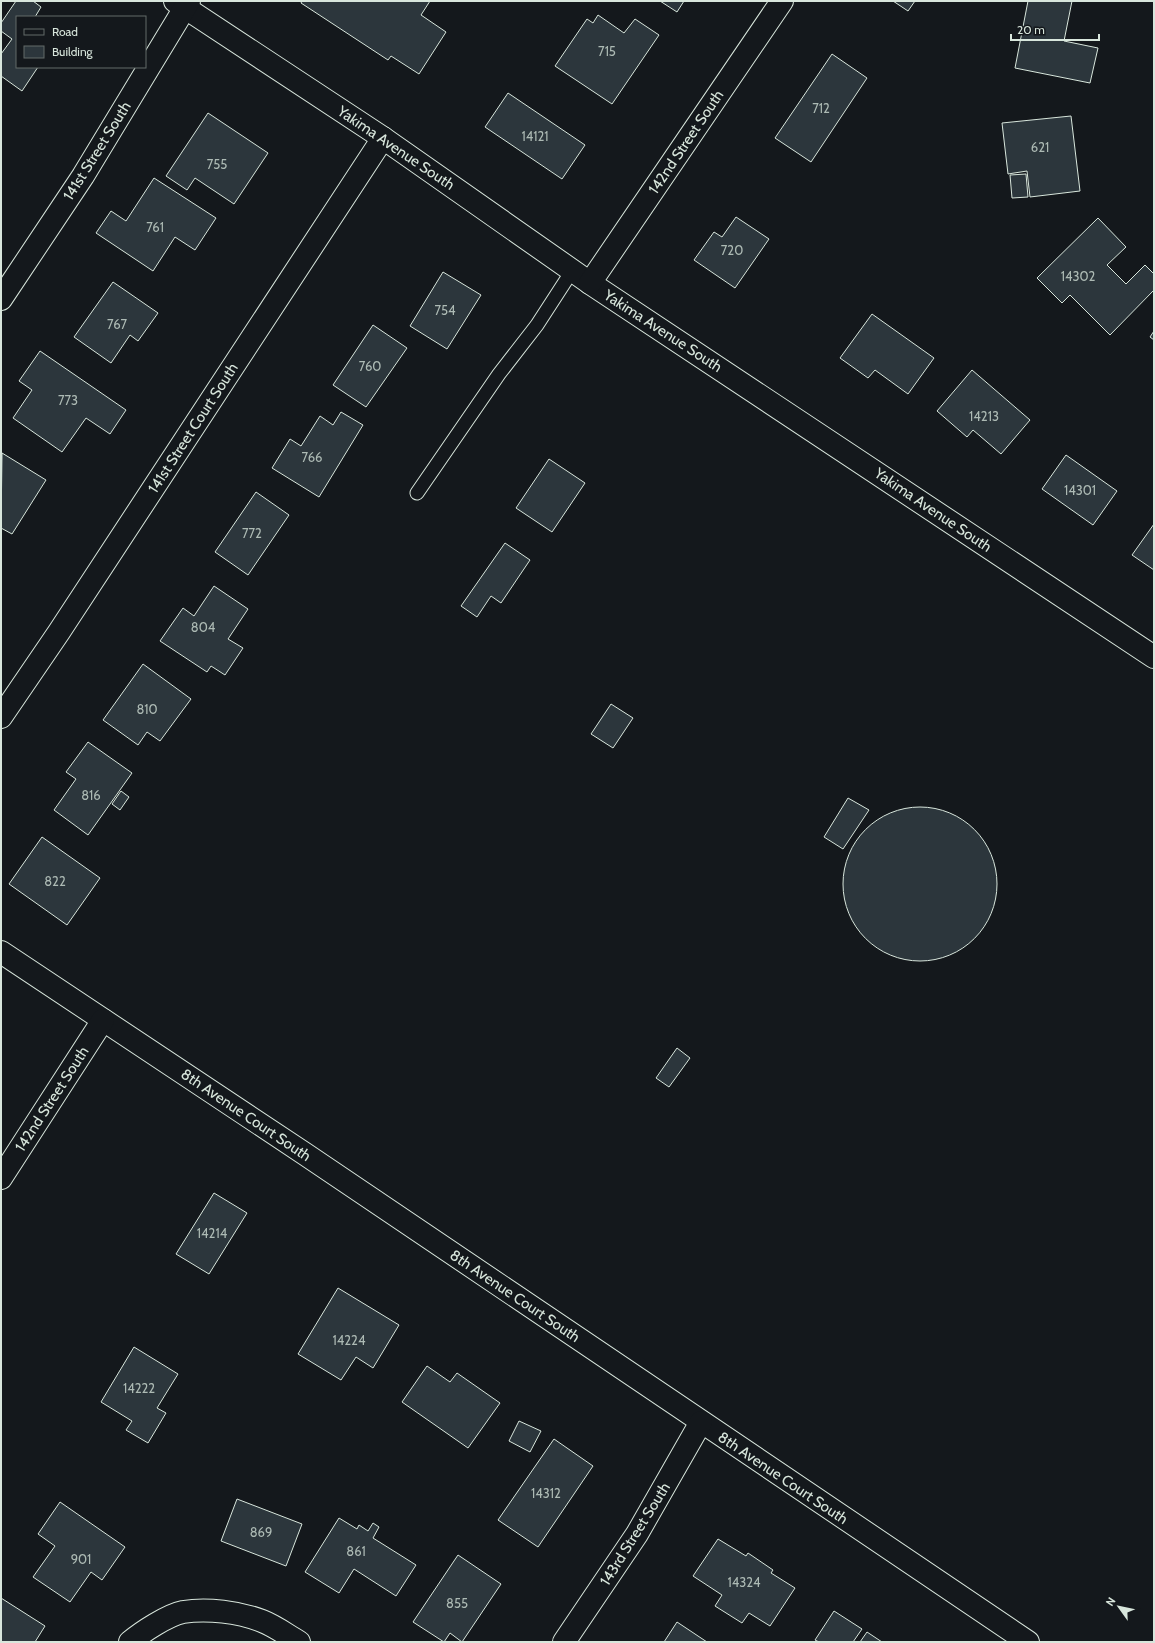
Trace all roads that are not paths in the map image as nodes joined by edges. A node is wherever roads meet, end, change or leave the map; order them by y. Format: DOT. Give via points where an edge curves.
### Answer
graph roads {
  1 [pos="782,1"];
  2 [pos="183,3"];
  3 [pos="146,67"];
  4 [pos="145,68"];
  5 [pos="383,138"];
  6 [pos="572,271"];
  7 [pos="590,283"];
  8 [pos="1,299"];
  9 [pos="417,493"];
  10 [pos="1154,657"];
  11 [pos="1,717"];
  12 [pos="1,952"];
  13 [pos="103,1020"];
  14 [pos="1,1178"];
  15 [pos="701,1422"];
  16 [pos="130,1642"];
  17 [pos="299,1642"];
  18 [pos="564,1642"];
  19 [pos="1028,1642"];
  1 -- 7 [label="street, 142nd Street South"];
  2 -- 3 [label="street, 141st Street South"];
  2 -- 5 [label="street, Yakima Avenue South"];
  4 -- 8 [label="street, 141st Street South" via="83,176"];
  5 -- 6 [label="street, Yakima Avenue South"];
  5 -- 11 [label="street, 141st Street Court South"];
  6 -- 7 [label="street, Yakima Avenue South"];
  6 -- 9 [label="lane" via="537,325 499,374"];
  7 -- 10 [label="street, Yakima Avenue South"];
  12 -- 13 [label="street, 8th Avenue Court South"];
  13 -- 14 [label="street, 142nd Street South"];
  13 -- 15 [label="street, 8th Avenue Court South" via="312,1158"];
  15 -- 18 [label="street, 143rd Street South" via="637,1534"];
  15 -- 19 [label="street, 8th Avenue Court South"];
  16 -- 17 [label="street" via="158,1623 182,1612 207,1611 261,1621"];
}
